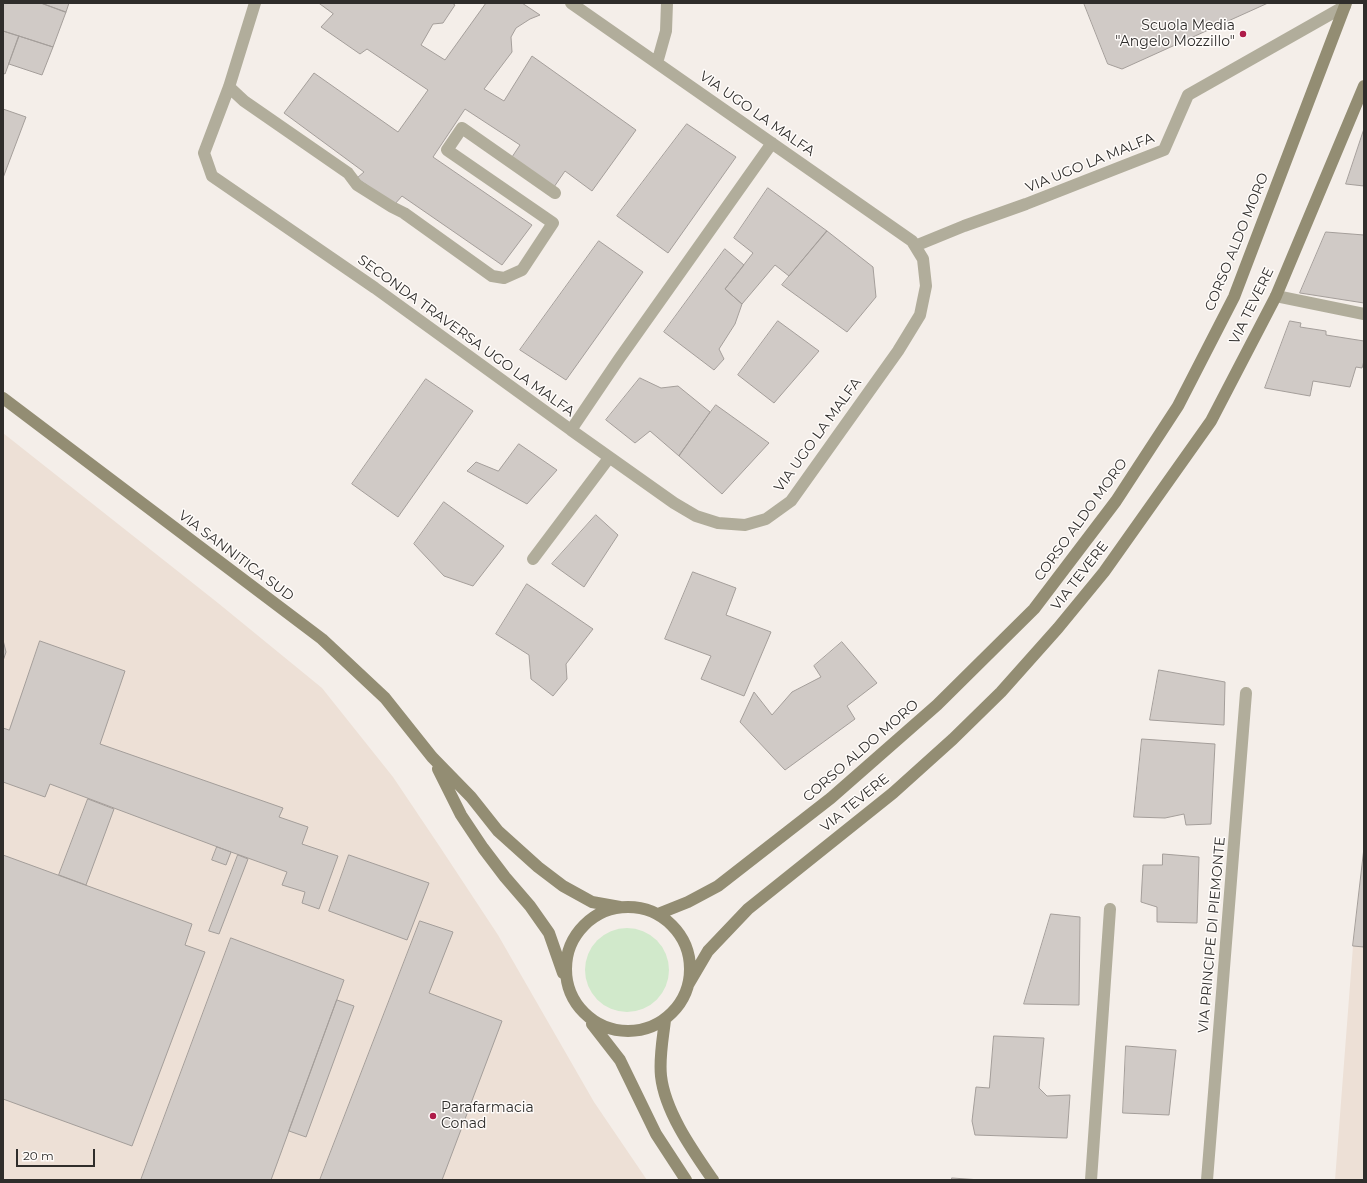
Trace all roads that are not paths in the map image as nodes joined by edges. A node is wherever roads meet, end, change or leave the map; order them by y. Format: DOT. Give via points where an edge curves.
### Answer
graph roads {
  1 [pos="255,3"];
  2 [pos="571,3"];
  3 [pos="667,3"];
  4 [pos="1345,5"];
  5 [pos="657,63"];
  6 [pos="1364,86"];
  7 [pos="230,87"];
  8 [pos="772,143"];
  9 [pos="555,193"];
  10 [pos="916,246"];
  11 [pos="1276,296"];
  12 [pos="1364,314"];
  13 [pos="3,398"];
  14 [pos="571,430"];
  15 [pos="609,458"];
  16 [pos="532,559"];
  17 [pos="1246,693"];
  18 [pos="432,757"];
  19 [pos="620,907"];
  20 [pos="1110,909"];
  21 [pos="658,914"];
  22 [pos="566,980"];
  23 [pos="688,986"];
  24 [pos="586,1016"];
  25 [pos="665,1020"];
  26 [pos="686,1180"];
  27 [pos="713,1180"];
  28 [pos="1091,1180"];
  29 [pos="1207,1180"];
  1 -- 7 [label="street"];
  2 -- 5 [label="street, VIA UGO LA MALFA"];
  3 -- 5 [label="street" via="666,31"];
  4 -- 10 [label="street, VIA UGO LA MALFA" via="1188,95 1164,150"];
  4 -- 21 [label="street, CORSO ALDO MORO" via="1234,298 1178,406 1116,501 1034,609 937,705 832,798 718,886"];
  5 -- 8 [label="street, VIA UGO LA MALFA"];
  6 -- 11 [label="street, VIA TEVERE"];
  7 -- 9 [label="street" via="244,102 348,173 357,185 404,213 492,276 504,278 522,270 553,223 447,150 462,128"];
  7 -- 14 [label="street, SECONDA TRAVERSA UGO LA MALFA" via="204,153 212,176 375,288"];
  8 -- 10 [label="street, VIA UGO LA MALFA"];
  8 -- 14 [label="street, SECONDA TRAVERSA UGO LA MALFA"];
  10 -- 15 [label="street, VIA UGO LA MALFA" via="922,259 926,286 920,315 898,351 791,501 766,519 745,525 696,516"];
  11 -- 12 [label="street"];
  11 -- 23 [label="street, VIA TEVERE" via="1211,421 1104,572 1058,628 1001,692 948,744 893,793 748,908 708,951"];
  13 -- 18 [label="street, VIA SANNITICA SUD" via="322,639 385,698"];
  14 -- 15 [label="street, VIA UGO LA MALFA"];
  15 -- 16 [label="street"];
  17 -- 29 [label="street, VIA PRINCIPE DI PIEMONTE"];
  18 -- 19 [label="street, VIA SANNITICA SUD" via="471,797 498,831 538,867 563,886 592,902"];
  18 -- 22 [label="street, VIA SANNITICA SUD" via="483,848 530,906 548,933"];
  19 -- 21 [label="street" via="640,908"];
  19 -- 22 [label="street" via="600,913 584,924 572,940 566,960"];
  20 -- 28 [label="street"];
  21 -- 23 [label="street" via="674,927 685,944 690,964"];
  22 -- 24 [label="street" via="573,1000"];
  23 -- 25 [label="street" via="679,1005"];
  24 -- 25 [label="street" via="604,1028 625,1032 646,1029"];
  24 -- 26 [label="street" via="620,1060 656,1134"];
  25 -- 27 [label="street" via="661,1076 669,1107"];
}
